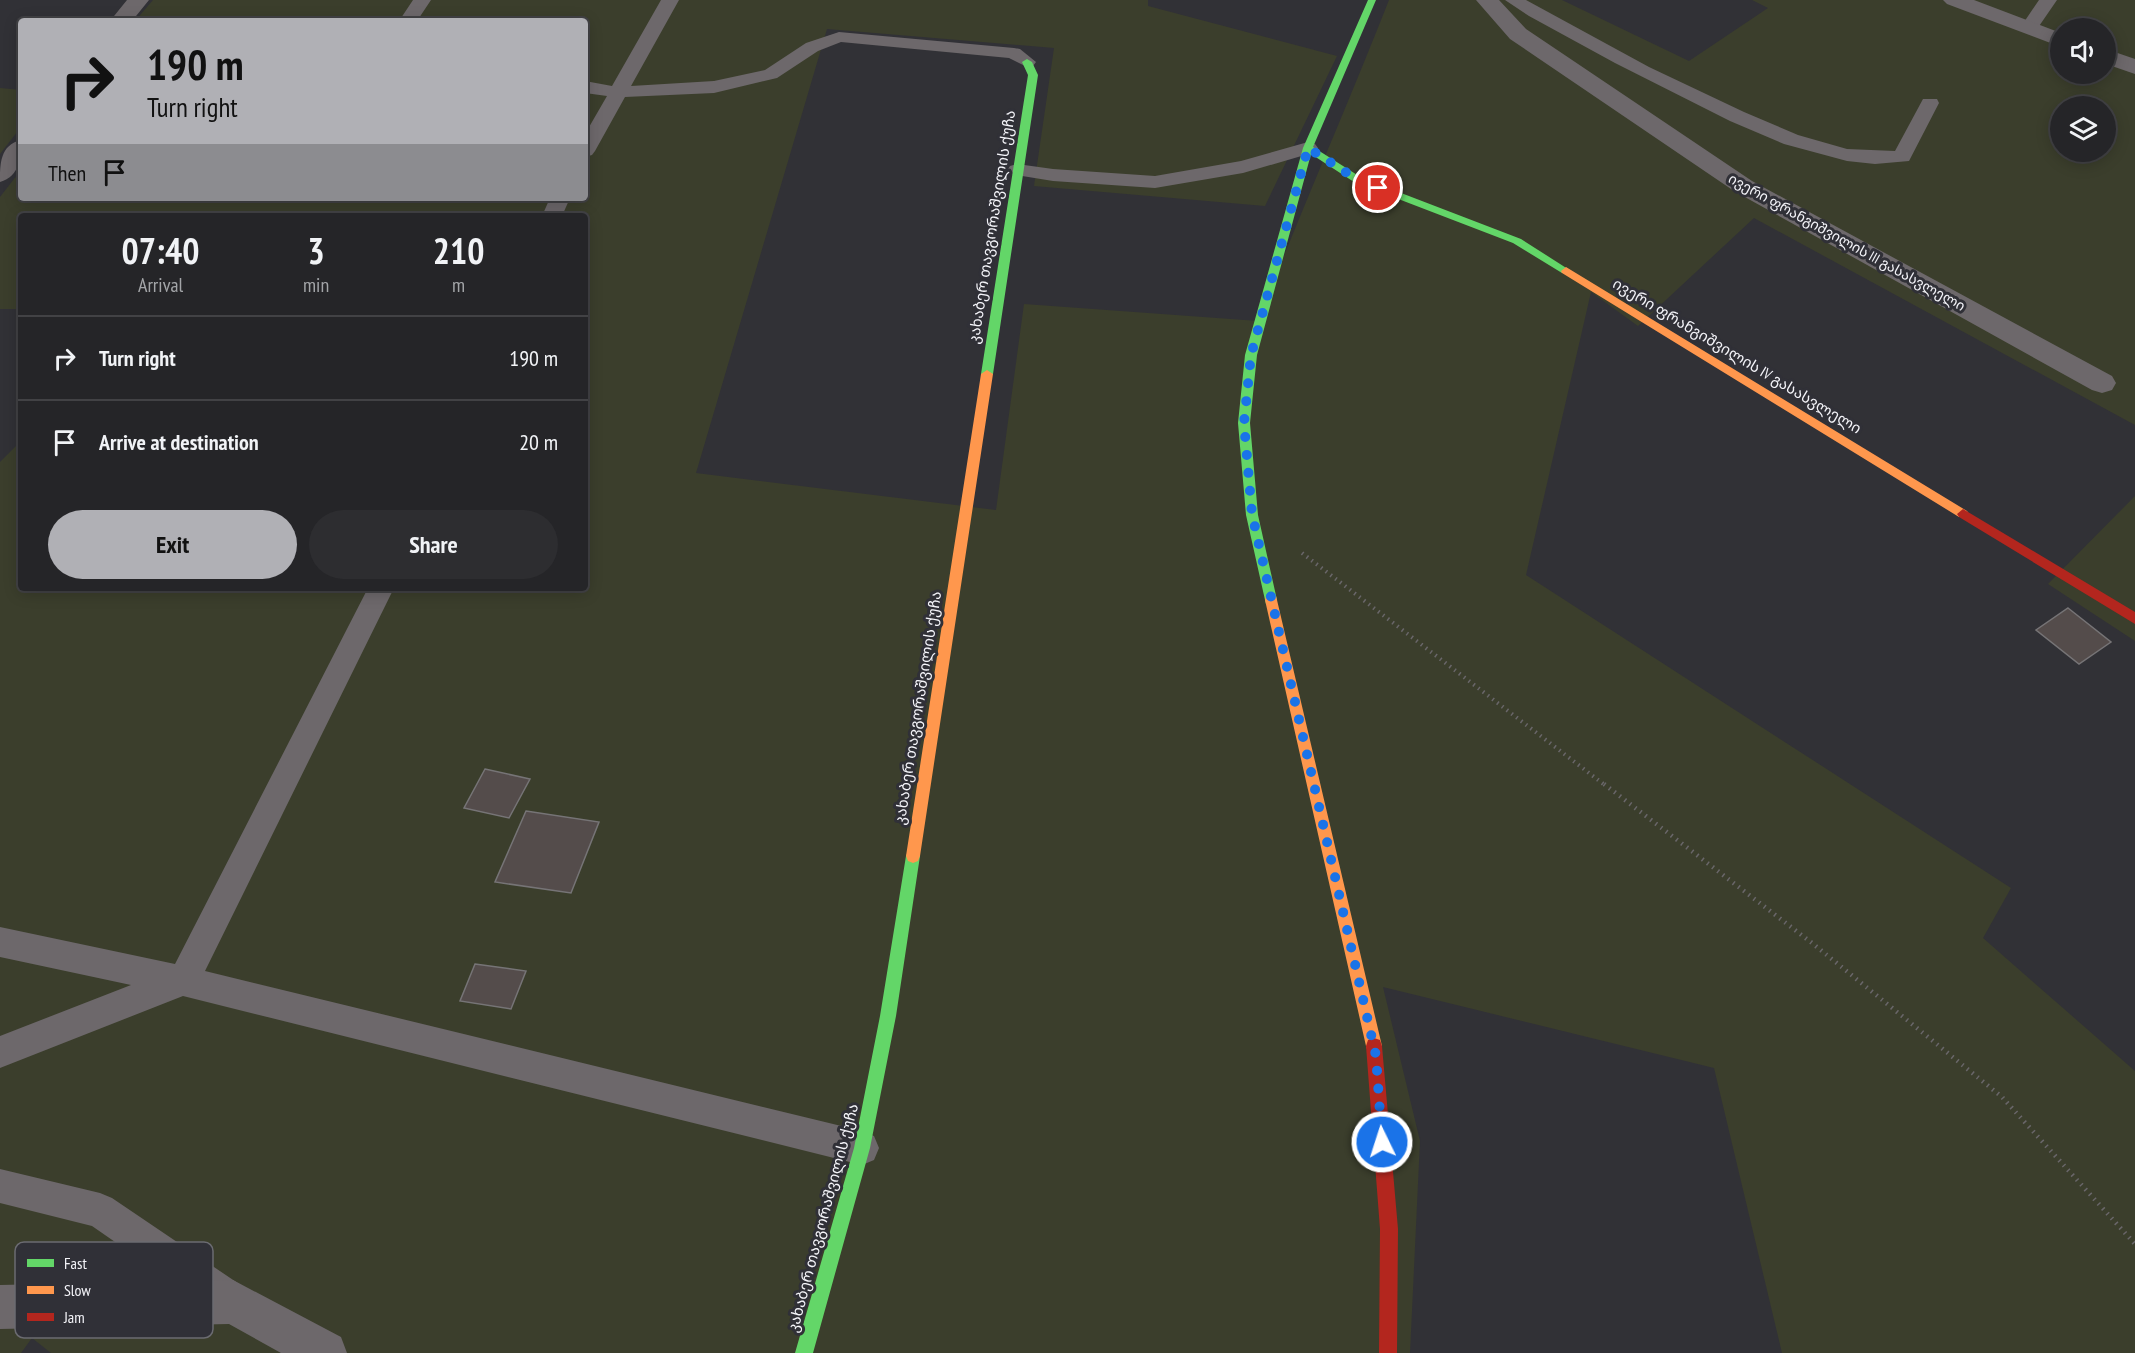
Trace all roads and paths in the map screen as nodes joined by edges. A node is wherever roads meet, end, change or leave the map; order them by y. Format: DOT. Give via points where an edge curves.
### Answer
graph roads {
  1 [pos="138,0"];
  2 [pos="422,0"];
  3 [pos="670,0"];
  4 [pos="1372,0"];
  5 [pos="1487,0"];
  6 [pos="1514,0"];
  7 [pos="1954,0"];
  8 [pos="2048,0"];
  9 [pos="123,18"];
  10 [pos="410,18"];
  11 [pos="2029,28"];
  12 [pos="2050,36"];
  13 [pos="2116,60"];
  14 [pos="1027,62"];
  15 [pos="2135,67"];
  16 [pos="588,87"];
  17 [pos="617,92"];
  18 [pos="1930,103"];
  19 [pos="588,145"];
  20 [pos="1308,148"];
  21 [pos="18,151"];
  22 [pos="1017,170"];
  23 [pos="0,174"];
  24 [pos="2102,383"];
  25 [pos="1252,514"];
  26 [pos="379,591"];
  27 [pos="2135,619"];
  28 [pos="0,942"];
  29 [pos="183,981"];
  30 [pos="0,1052"];
  31 [pos="862,1148"];
  32 [pos="0,1186"];
  33 [pos="146,1242"];
  34 [pos="2135,1244"];
  35 [pos="213,1288"];
  36 [pos="213,1302"];
  37 [pos="233,1302"];
  38 [pos="0,1307"];
  39 [pos="15,1307"];
  40 [pos="325,1353"];
  41 [pos="804,1353"];
  42 [pos="1388,1353"];
  1 -- 9 [label="street"];
  2 -- 10 [label="lane"];
  3 -- 17 [label="lane"];
  4 -- 20 [label="street"];
  5 -- 24 [label="street, ივერი ფრანგიშვილის III გასასვლელი" via="1518,34 1743,186"];
  6 -- 18 [label="lane" via="1577,38 1749,123 1821,149 1859,157 1902,157"];
  7 -- 11 [label="street"];
  8 -- 11 [label="lane"];
  11 -- 12 [label="street"];
  13 -- 15 [label="street"];
  14 -- 17 [label="lane" via="1014,53 839,37 812,47 771,74 714,87"];
  14 -- 22 [label="street, კახაბერ თავგორაშვილის ქუჩა" via="1033,75"];
  16 -- 17 [label="lane"];
  17 -- 19 [label="lane"];
  20 -- 22 [label="lane" via="1244,167 1155,182"];
  20 -- 25 [label="street" via="1251,355 1244,423"];
  20 -- 27 [label="street, ივერი ფრანგიშვილის IV გასასვლელი" via="1358,180 1517,241"];
  21 -- 23 [label="street"];
  22 -- 31 [label="street, კახაბერ თავგორაშვილის ქუჩა" via="888,1016"];
  25 -- 34 [label="path" via="1812,943 2002,1097"];
  25 -- 42 [label="street" via="1376,1056 1389,1229"];
  26 -- 29 [label="lane"];
  28 -- 29 [label="lane"];
  29 -- 30 [label="lane"];
  29 -- 31 [label="lane"];
  31 -- 41 [label="street, კახაბერ თავგორაშვილის ქუჩა"];
  32 -- 33 [label="lane" via="100,1210"];
  35 -- 37 [label="lane"];
  36 -- 37 [label="street"];
  37 -- 40 [label="street"];
  38 -- 39 [label="street"];
}
